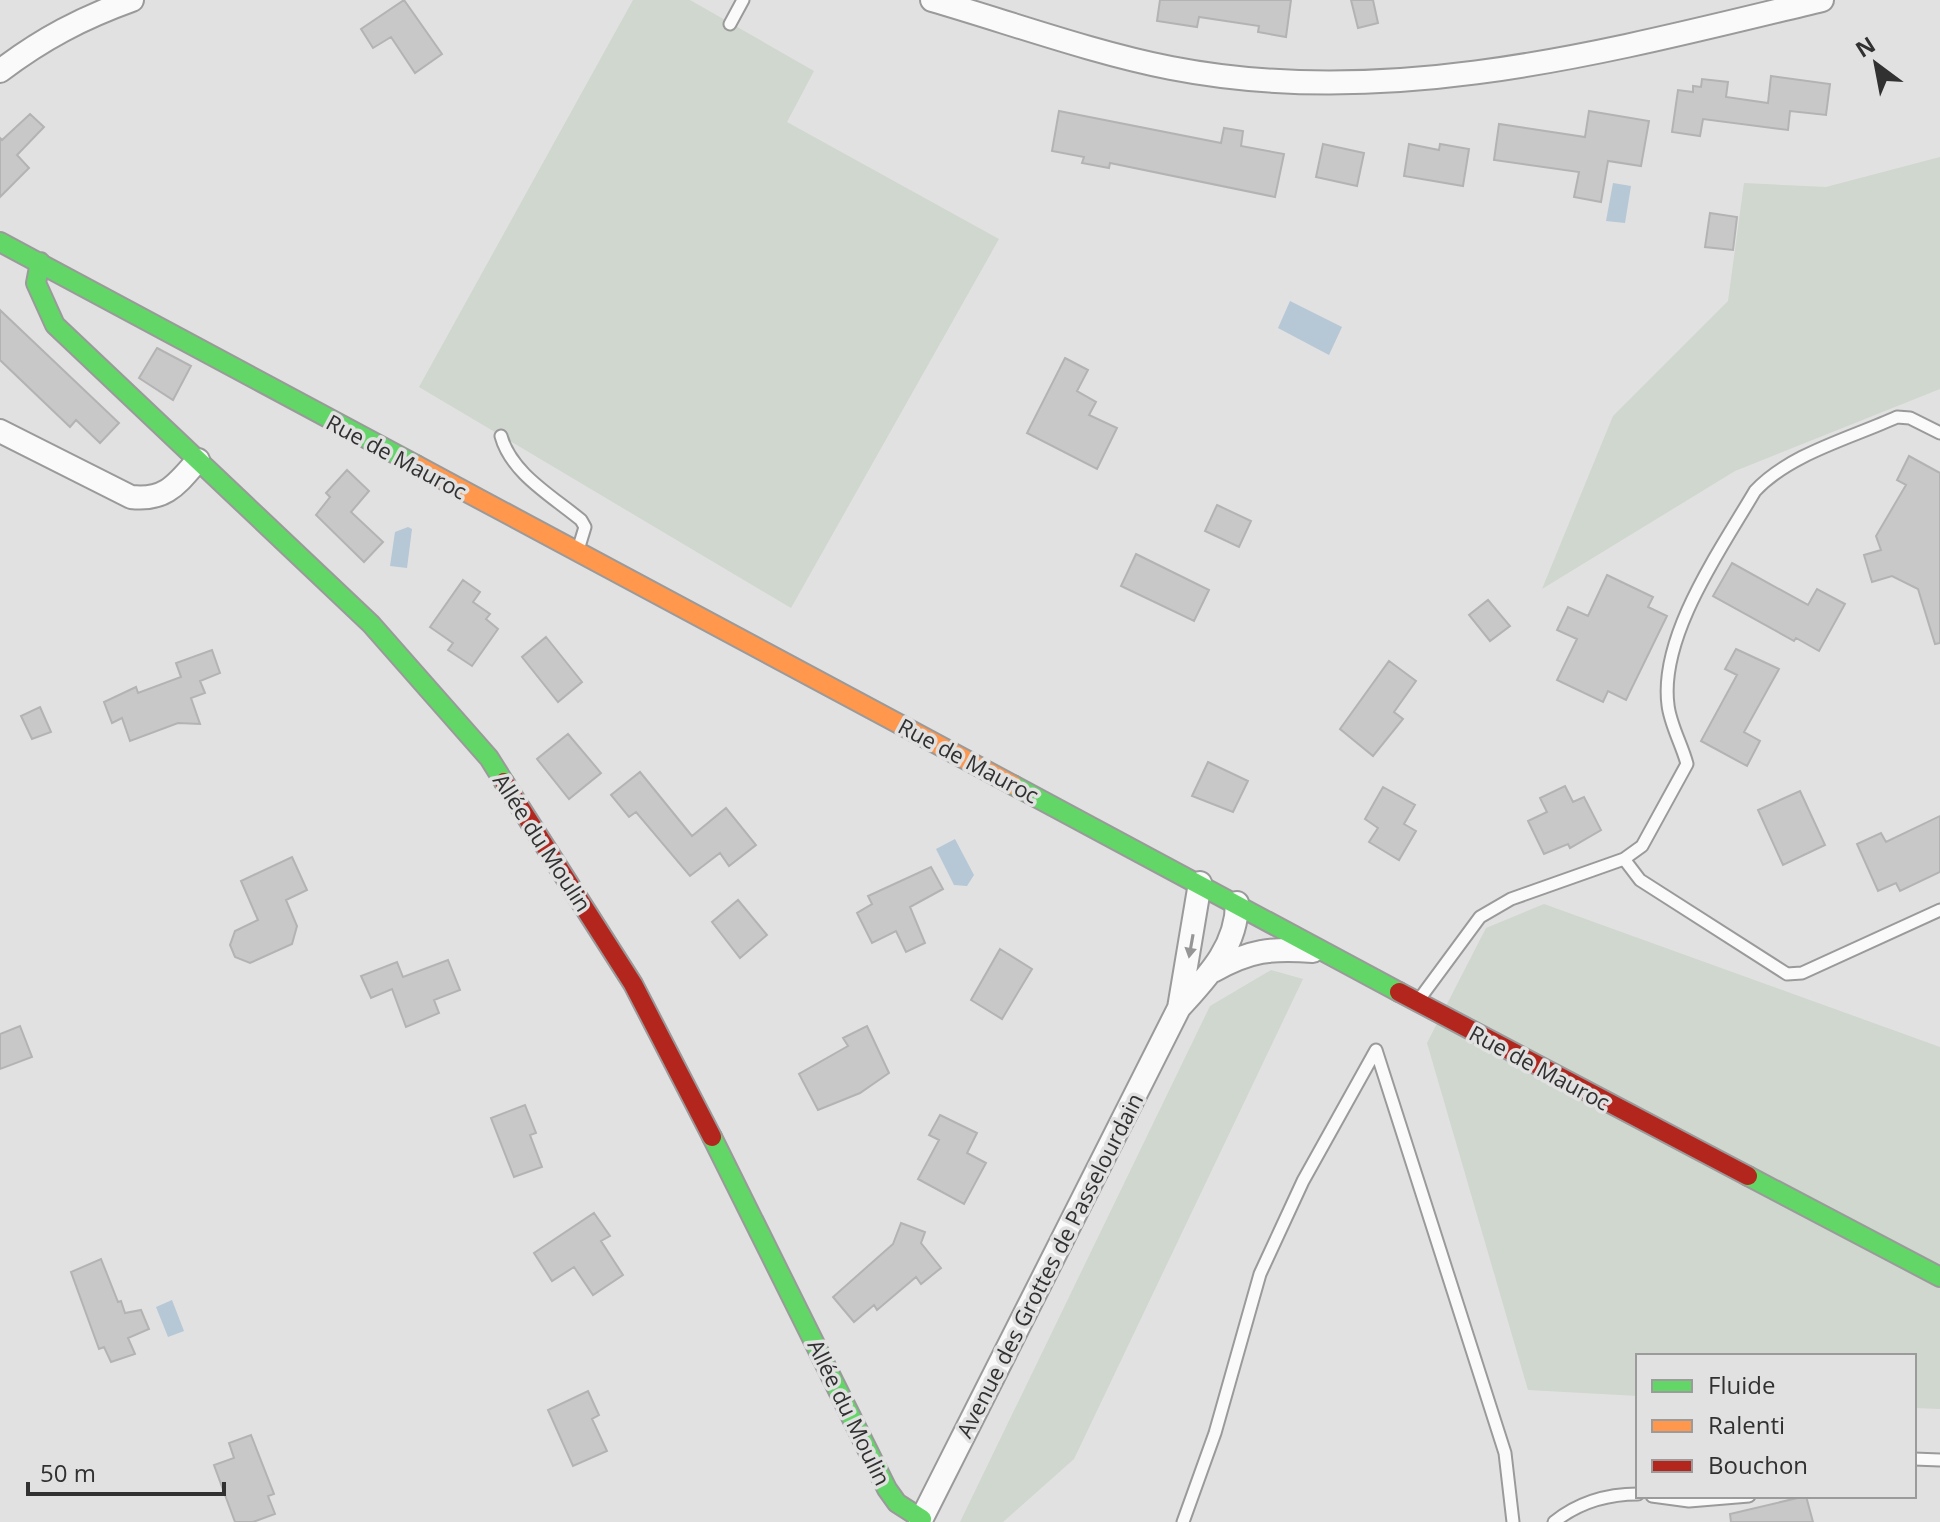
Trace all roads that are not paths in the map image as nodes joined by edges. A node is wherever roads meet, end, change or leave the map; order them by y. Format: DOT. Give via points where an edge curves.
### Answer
graph roads {
  1 [pos="132,0"];
  2 [pos="743,0"];
  3 [pos="932,0"];
  4 [pos="1822,0"];
  5 [pos="730,24"];
  6 [pos="0,71"];
  7 [pos="0,242"];
  8 [pos="40,262"];
  9 [pos="0,431"];
  10 [pos="1940,433"];
  11 [pos="501,436"];
  12 [pos="198,460"];
  13 [pos="578,553"];
  14 [pos="1624,859"];
  15 [pos="1200,883"];
  16 [pos="1237,903"];
  17 [pos="1940,910"];
  18 [pos="1324,951"];
  19 [pos="1212,971"];
  20 [pos="1418,1002"];
  21 [pos="1179,1008"];
  22 [pos="1940,1277"];
  23 [pos="1916,1459"];
  24 [pos="1940,1460"];
  25 [pos="1636,1494"];
  26 [pos="1667,1498"];
  27 [pos="1725,1498"];
  28 [pos="921,1521"];
  29 [pos="1183,1522"];
  30 [pos="1513,1522"];
  31 [pos="1554,1522"];
  1 -- 6 [label="street" via="81,18"];
  2 -- 5 [label="lane"];
  3 -- 4 [label="street" via="1170,68 1278,82 1393,83 1576,59"];
  7 -- 8 [label="street, Rue de Mauroc"];
  8 -- 12 [label="street, Allée du Moulin" via="36,283 55,325"];
  8 -- 13 [label="street, Rue de Mauroc"];
  9 -- 12 [label="street" via="131,497 168,494"];
  10 -- 14 [label="lane" via="1897,417 1803,459 1767,478 1755,491 1681,626 1670,657 1668,706 1687,764 1642,846"];
  11 -- 13 [label="lane" via="517,466 581,520 585,527"];
  12 -- 28 [label="street, Allée du Moulin" via="371,624 489,758 633,984 887,1489"];
  13 -- 15 [label="street, Rue de Mauroc"];
  14 -- 17 [label="lane" via="1640,880 1787,974 1802,973"];
  14 -- 20 [label="lane" via="1511,899 1480,917"];
  15 -- 16 [label="street, Rue de Mauroc"];
  15 -- 21 [label="street, Avenue des Grottes de Passelourdain, one-way"];
  16 -- 18 [label="street, Rue de Mauroc"];
  16 -- 19 [label="street, Avenue des Grottes de Passelourdain" via="1232,937"];
  18 -- 19 [label="street, Avenue des Grottes de Passelourdain" via="1277,948 1243,954"];
  18 -- 20 [label="street, Rue de Mauroc"];
  19 -- 21 [label="street, Avenue des Grottes de Passelourdain"];
  20 -- 22 [label="street, Rue de Mauroc"];
  21 -- 28 [label="street, Avenue des Grottes de Passelourdain"];
  23 -- 24 [label="lane"];
  25 -- 31 [label="lane" via="1587,1501"];
  26 -- 27 [label="lane"];
  29 -- 30 [label="lane" via="1215,1433 1260,1274 1303,1181 1376,1050 1505,1453"];
}
